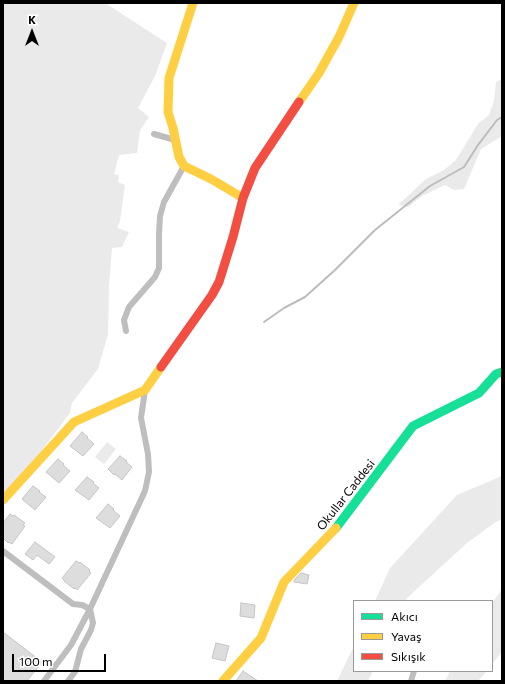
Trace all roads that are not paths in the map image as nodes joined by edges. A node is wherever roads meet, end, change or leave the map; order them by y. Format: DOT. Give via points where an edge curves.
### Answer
graph roads {
  1 [pos="193,3"];
  2 [pos="354,3"];
  3 [pos="154,134"];
  4 [pos="175,140"];
  5 [pos="184,166"];
  6 [pos="243,198"];
  7 [pos="126,331"];
  8 [pos="502,372"];
  9 [pos="145,390"];
  10 [pos="3,500"];
  11 [pos="3,551"];
  12 [pos="90,609"];
  13 [pos="44,681"];
  14 [pos="68,681"];
  15 [pos="223,681"];
  1 -- 4 [label="street" via="169,78 168,112"];
  2 -- 6 [label="street" via="320,73 255,168"];
  3 -- 4 [label="street"];
  4 -- 5 [label="street" via="179,158"];
  5 -- 6 [label="street"];
  5 -- 7 [label="street" via="164,202 160,216 159,268 155,277 129,307 124,320"];
  6 -- 9 [label="street" via="219,282"];
  8 -- 15 [label="street, Okullar Caddesi" via="496,374 479,393 413,426 339,525 284,582 261,638"];
  9 -- 10 [label="street" via="74,422"];
  9 -- 12 [label="street" via="141,418 149,472 145,491"];
  11 -- 12 [label="street" via="73,604"];
  12 -- 13 [label="street" via="71,645"];
  12 -- 14 [label="street" via="92,630 81,649 75,672"];
}
